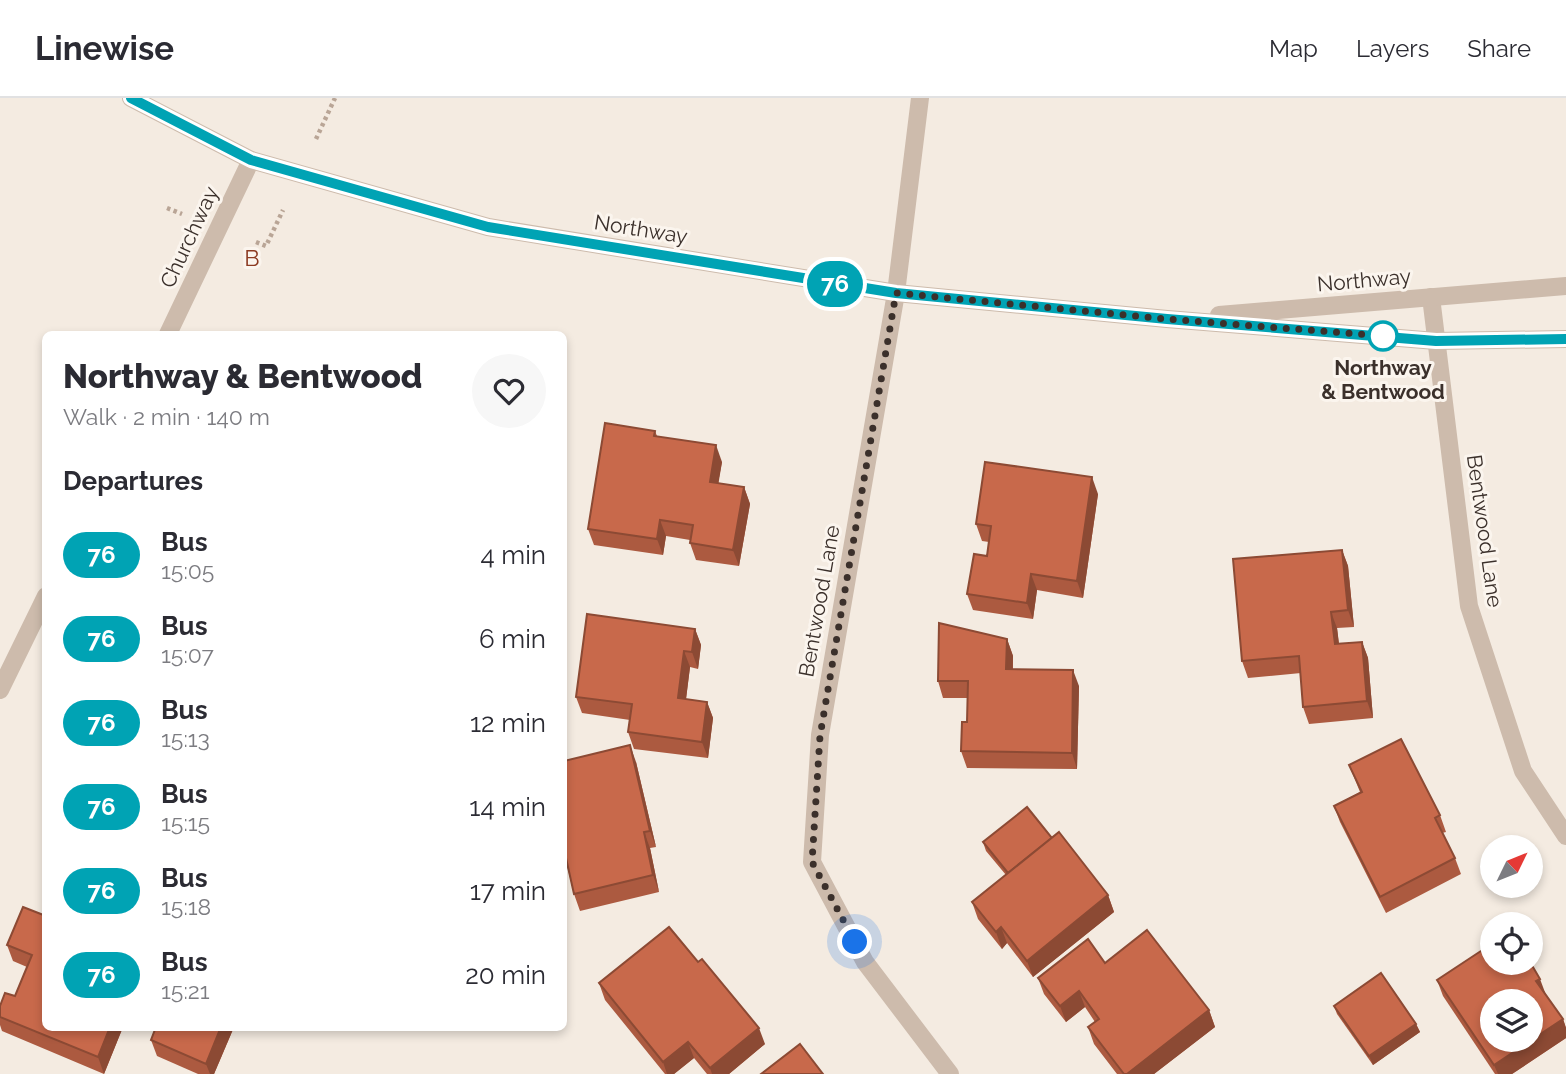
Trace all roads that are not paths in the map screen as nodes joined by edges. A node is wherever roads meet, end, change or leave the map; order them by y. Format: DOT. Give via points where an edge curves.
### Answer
graph roads {
  1 [pos="131,98"];
  2 [pos="920,98"];
  3 [pos="251,160"];
  4 [pos="1566,286"];
  5 [pos="896,293"];
  6 [pos="1431,297"];
  7 [pos="1167,319"];
  8 [pos="169,331"];
  9 [pos="1566,339"];
  10 [pos="1436,341"];
  11 [pos="42,604"];
  12 [pos="0,690"];
  13 [pos="1566,836"];
  14 [pos="950,1074"];
  1 -- 3 [label="street, Northway"];
  2 -- 5 [label="street, Bentwood Lane"];
  3 -- 5 [label="street, Northway" via="488,227"];
  3 -- 8 [label="street, Churchway"];
  4 -- 6 [label="street, Northway"];
  5 -- 7 [label="street, Northway"];
  5 -- 14 [label="street, Bentwood Lane" via="820,736 812,862 865,962"];
  6 -- 7 [label="street, Northway"];
  6 -- 10 [label="street, Bentwood Lane"];
  7 -- 10 [label="street, Northway"];
  9 -- 10 [label="street, Northway"];
  10 -- 13 [label="street, Bentwood Lane" via="1469,606 1523,771"];
  11 -- 12 [label="street"];
}
